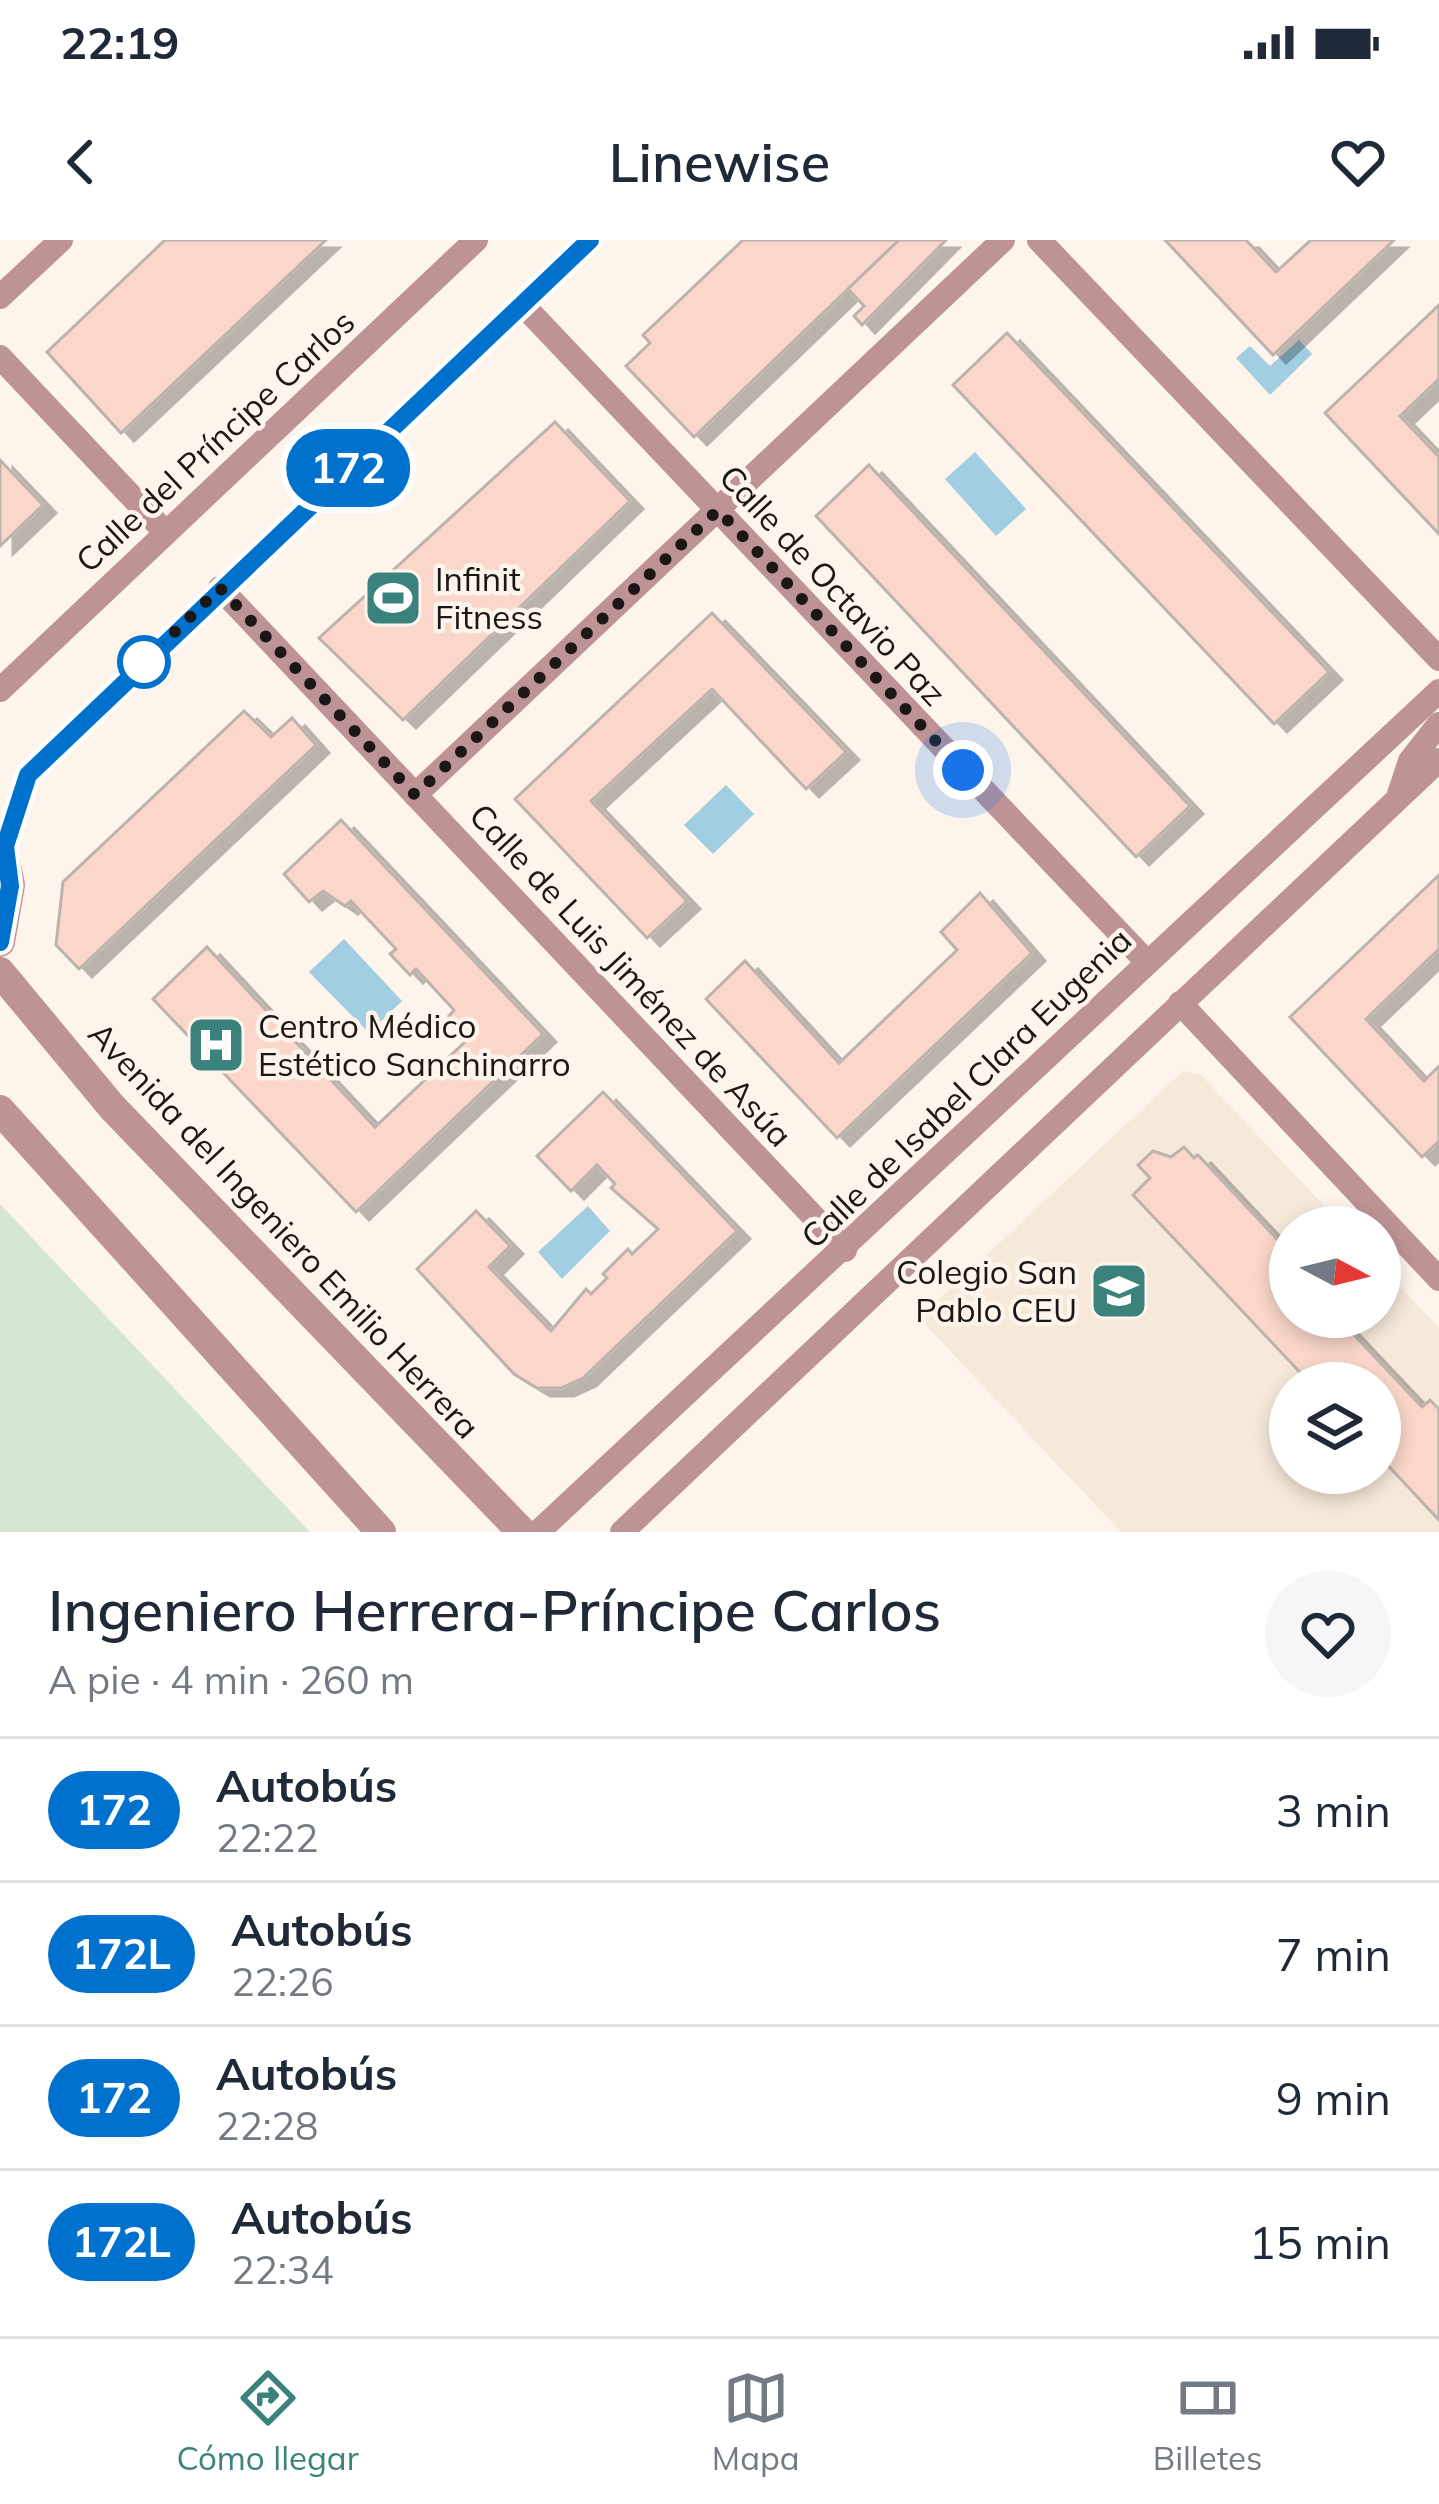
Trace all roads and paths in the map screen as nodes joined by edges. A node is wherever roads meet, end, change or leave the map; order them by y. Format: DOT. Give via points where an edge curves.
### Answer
graph roads {
  1 [pos="61,240"];
  2 [pos="590,240"];
  3 [pos="1003,240"];
  4 [pos="1039,240"];
  5 [pos="465,244"];
  6 [pos="0,298"];
  7 [pos="522,304"];
  8 [pos="0,357"];
  9 [pos="718,510"];
  10 [pos="166,533"];
  11 [pos="220,588"];
  12 [pos="1439,659"];
  13 [pos="0,690"];
  14 [pos="1439,691"];
  15 [pos="1439,724"];
  16 [pos="1439,760"];
  17 [pos="415,795"];
  18 [pos="1397,799"];
  19 [pos="2,841"];
  20 [pos="0,942"];
  21 [pos="1146,961"];
  22 [pos="0,972"];
  23 [pos="1180,1003"];
  24 [pos="0,1110"];
  25 [pos="845,1250"];
  26 [pos="1439,1280"];
  27 [pos="381,1532"];
  28 [pos="522,1532"];
  29 [pos="538,1532"];
  30 [pos="622,1532"];
  1 -- 6 [label="street"];
  2 -- 7 [label="street"];
  3 -- 9 [label="street"];
  4 -- 12 [label="street"];
  5 -- 10 [label="street, Calle del Príncipe Carlos"];
  7 -- 9 [label="street, Calle de Octavio Paz"];
  7 -- 11 [label="street"];
  8 -- 10 [label="street"];
  9 -- 17 [label="street"];
  9 -- 21 [label="street, Calle de Octavio Paz"];
  10 -- 13 [label="street, Calle del Príncipe Carlos"];
  11 -- 17 [label="street, Calle de Luis Jiménez de Asúa"];
  11 -- 19 [label="street" via="28,775"];
  14 -- 21 [label="street, Calle de Isabel Clara Eugenia"];
  15 -- 18 [label="street" via="1410,761"];
  16 -- 18 [label="street"];
  17 -- 25 [label="street, Calle de Luis Jiménez de Asúa"];
  18 -- 23 [label="street"];
  19 -- 20 [label="street" via="10,886"];
  21 -- 25 [label="street, Calle de Isabel Clara Eugenia"];
  22 -- 28 [label="street, Avenida del Ingeniero Emilio Herrera" via="112,1106"];
  23 -- 26 [label="street"];
  23 -- 30 [label="street"];
  24 -- 27 [label="street"];
  25 -- 29 [label="street, Calle de Isabel Clara Eugenia"];
}
